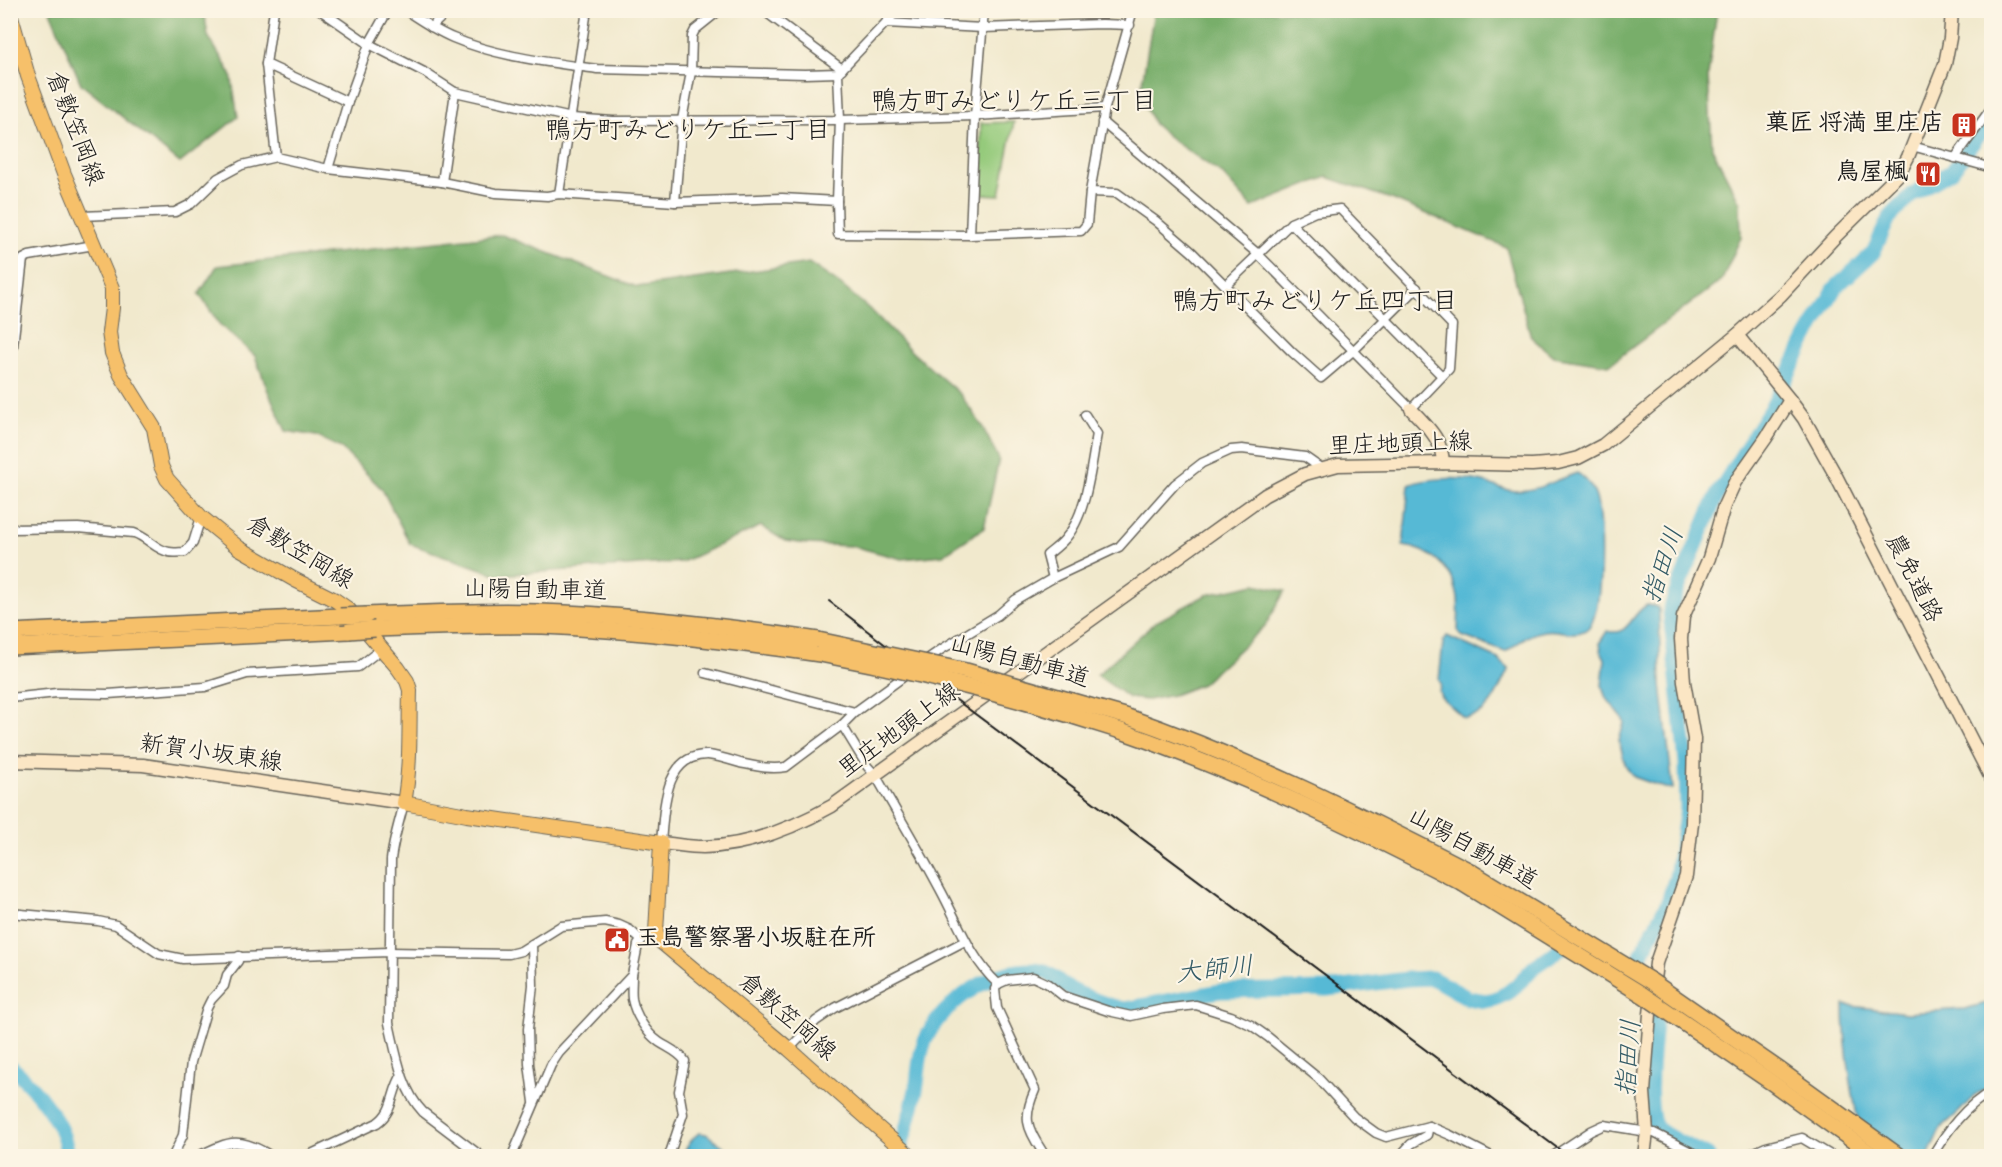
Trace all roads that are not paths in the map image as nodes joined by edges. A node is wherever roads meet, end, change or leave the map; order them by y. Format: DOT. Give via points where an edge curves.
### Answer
graph roads {
  1 [pos="274,10"];
  2 [pos="320,10"];
  3 [pos="388,10"];
  4 [pos="405,10"];
  5 [pos="450,10"];
  6 [pos="587,10"];
  7 [pos="720,10"];
  8 [pos="764,10"];
  9 [pos="898,10"];
  10 [pos="984,10"];
  11 [pos="1133,10"];
  12 [pos="1952,10"];
  13 [pos="10,13"];
  14 [pos="886,23"];
  15 [pos="1130,25"];
  16 [pos="431,27"];
  17 [pos="983,28"];
  18 [pos="369,44"];
  19 [pos="266,64"];
  20 [pos="579,66"];
  21 [pos="840,71"];
  22 [pos="691,72"];
  23 [pos="455,92"];
  24 [pos="348,102"];
  25 [pos="1992,107"];
  26 [pos="1105,108"];
  27 [pos="975,116"];
  28 [pos="572,117"];
  29 [pos="682,120"];
  30 [pos="840,120"];
  31 [pos="1102,123"];
  32 [pos="1912,146"];
  33 [pos="276,157"];
  34 [pos="1960,160"];
  35 [pos="1992,168"];
  36 [pos="328,169"];
  37 [pos="442,182"];
  38 [pos="1090,192"];
  39 [pos="559,194"];
  40 [pos="837,201"];
  41 [pos="675,202"];
  42 [pos="81,216"];
  43 [pos="1291,223"];
  44 [pos="970,235"];
  45 [pos="94,245"];
  46 [pos="1258,254"];
  47 [pos="10,265"];
  48 [pos="22,265"];
  49 [pos="1226,285"];
  50 [pos="1417,288"];
  51 [pos="1386,318"];
  52 [pos="1737,335"];
  53 [pos="13,341"];
  54 [pos="1354,350"];
  55 [pos="10,372"];
  56 [pos="1442,376"];
  57 [pos="1787,396"];
  58 [pos="1412,409"];
  59 [pos="1085,415"];
  60 [pos="1443,463"];
  61 [pos="1322,469"];
  62 [pos="201,517"];
  63 [pos="10,529"];
  64 [pos="1053,578"];
  65 [pos="10,632"];
  66 [pos="10,647"];
  67 [pos="819,647"];
  68 [pos="380,650"];
  69 [pos="705,673"];
  70 [pos="10,698"];
  71 [pos="855,711"];
  72 [pos="842,725"];
  73 [pos="10,761"];
  74 [pos="876,776"];
  75 [pos="1992,780"];
  76 [pos="404,803"];
  77 [pos="661,843"];
  78 [pos="1465,876"];
  79 [pos="10,913"];
  80 [pos="656,932"];
  81 [pos="641,940"];
  82 [pos="965,941"];
  83 [pos="532,944"];
  84 [pos="389,952"];
  85 [pos="239,956"];
  86 [pos="632,975"];
  87 [pos="995,982"];
  88 [pos="789,1049"];
  89 [pos="402,1075"];
  90 [pos="1992,1091"];
  91 [pos="535,1104"];
  92 [pos="1429,1126"];
  93 [pos="1647,1132"];
  94 [pos="905,1153"];
  95 [pos="173,1156"];
  96 [pos="198,1156"];
  97 [pos="270,1156"];
  98 [pos="308,1156"];
  99 [pos="481,1156"];
  100 [pos="512,1156"];
  101 [pos="669,1156"];
  102 [pos="1037,1156"];
  103 [pos="1400,1156"];
  104 [pos="1491,1156"];
  105 [pos="1553,1156"];
  106 [pos="1644,1156"];
  107 [pos="1699,1156"];
  108 [pos="1746,1156"];
  109 [pos="1832,1156"];
  110 [pos="1874,1156"];
  111 [pos="1899,1156"];
  112 [pos="1932,1156"];
  1 -- 19 [label="street"];
  2 -- 18 [label="street"];
  3 -- 18 [label="street"];
  4 -- 16 [label="street"];
  5 -- 16 [label="street"];
  6 -- 20 [label="street"];
  7 -- 22 [label="street" via="692,36"];
  8 -- 21 [label="street"];
  9 -- 14 [label="street"];
  10 -- 17 [label="street"];
  11 -- 15 [label="street"];
  12 -- 32 [label="main road, 里庄地頭上線" via="1945,64"];
  13 -- 42 [label="main road, 倉敷笠岡線" via="28,76"];
  14 -- 17 [label="street"];
  14 -- 21 [label="street"];
  15 -- 17 [label="street"];
  15 -- 26 [label="street"];
  16 -- 20 [label="street" via="453,39 510,55"];
  17 -- 27 [label="street"];
  18 -- 23 [label="street"];
  18 -- 24 [label="street"];
  19 -- 24 [label="street"];
  19 -- 33 [label="street"];
  20 -- 22 [label="street"];
  20 -- 28 [label="street"];
  21 -- 22 [label="street"];
  21 -- 30 [label="street"];
  22 -- 29 [label="street"];
  23 -- 28 [label="street"];
  23 -- 37 [label="street"];
  24 -- 36 [label="street"];
  25 -- 34 [label="street"];
  26 -- 27 [label="street"];
  26 -- 31 [label="street"];
  27 -- 30 [label="street"];
  27 -- 44 [label="street"];
  28 -- 29 [label="street"];
  28 -- 39 [label="street"];
  29 -- 30 [label="street"];
  29 -- 41 [label="street"];
  30 -- 40 [label="street"];
  31 -- 38 [label="street"];
  31 -- 46 [label="street"];
  32 -- 34 [label="street"];
  32 -- 52 [label="main road, 里庄地頭上線" via="1899,174 1889,185 1781,296"];
  33 -- 36 [label="street"];
  33 -- 42 [label="street" via="242,165 175,212"];
  34 -- 35 [label="street"];
  36 -- 37 [label="street"];
  37 -- 39 [label="street" via="496,193"];
  38 -- 44 [label="street" via="1087,224 1081,231"];
  38 -- 49 [label="street" via="1117,193 1156,221"];
  39 -- 41 [label="street"];
  40 -- 41 [label="street" via="782,198"];
  40 -- 44 [label="street" via="838,234"];
  42 -- 45 [label="main road, 倉敷笠岡線"];
  43 -- 46 [label="street"];
  43 -- 50 [label="street" via="1315,212 1340,209"];
  43 -- 51 [label="street"];
  45 -- 48 [label="street" via="29,256"];
  45 -- 62 [label="main road, 倉敷笠岡線" via="112,288 112,353 154,428 167,479"];
  46 -- 49 [label="street"];
  46 -- 54 [label="street"];
  47 -- 48 [label="street"];
  48 -- 53 [label="street"];
  49 -- 54 [label="street" via="1321,378"];
  50 -- 51 [label="street"];
  50 -- 56 [label="street" via="1452,325 1451,361"];
  51 -- 54 [label="street"];
  51 -- 56 [label="street"];
  52 -- 57 [label="main road, 農免道路"];
  52 -- 60 [label="main road, 里庄地頭上線" via="1603,445 1578,458 1533,465"];
  53 -- 55 [label="street"];
  54 -- 58 [label="street"];
  56 -- 58 [label="street"];
  57 -- 75 [label="main road, 農免道路" via="1836,476"];
  57 -- 93 [label="main road, bridge" via="1766,438 1735,482 1709,558 1683,617 1684,682 1694,739 1692,823 1686,876 1656,963 1644,1092"];
  58 -- 60 [label="main road" via="1437,439"];
  59 -- 64 [label="street" via="1097,434 1085,496 1067,538 1047,555"];
  60 -- 61 [label="main road, 里庄地頭上線" via="1338,465"];
  61 -- 64 [label="street" via="1305,457 1231,450 1202,463 1175,484 1119,547"];
  61 -- 74 [label="main road, 里庄地頭上線" via="1265,495"];
  62 -- 63 [label="street" via="193,543 185,552 161,550 134,533 78,528"];
  62 -- 68 [label="main road, 倉敷笠岡線" via="239,548 348,609"];
  64 -- 71 [label="street"];
  65 -- 67 [label="highway, 山陽自動車道, bridge" via="340,616 540,612 725,626"];
  66 -- 67 [label="highway, 山陽自動車道, bridge" via="375,629 543,626"];
  67 -- 78 [label="highway, 山陽自動車道, bridge" via="966,670 1123,724 1214,749 1391,830"];
  68 -- 70 [label="street" via="358,667 247,674 206,687"];
  68 -- 76 [label="main road, 倉敷笠岡線" via="398,668 410,690"];
  69 -- 71 [label="street"];
  71 -- 72 [label="street"];
  72 -- 74 [label="street"];
  72 -- 77 [label="street" via="786,767 759,767 708,755 682,764 673,774 664,804"];
  73 -- 76 [label="main road, 新賀小坂東線" via="143,765"];
  74 -- 77 [label="main road, 里庄地頭上線" via="832,806 770,835 713,846"];
  74 -- 82 [label="street"];
  76 -- 77 [label="main road"];
  76 -- 84 [label="street" via="393,840"];
  77 -- 80 [label="main road"];
  78 -- 110 [label="highway, 山陽自動車道, bridge"];
  78 -- 111 [label="highway, 山陽自動車道, bridge" via="1651,981"];
  79 -- 85 [label="street" via="116,925 168,957"];
  80 -- 81 [label="street"];
  80 -- 88 [label="main road, 倉敷笠岡線" via="660,941"];
  81 -- 83 [label="street" via="630,930 604,922 561,926"];
  81 -- 86 [label="street"];
  82 -- 87 [label="street"];
  82 -- 88 [label="street" via="835,1008"];
  83 -- 84 [label="street" via="509,954"];
  83 -- 91 [label="street" via="528,1029"];
  84 -- 85 [label="street"];
  84 -- 89 [label="street" via="389,1023"];
  85 -- 95 [label="street" via="207,1008 191,1062 183,1135"];
  86 -- 91 [label="street" via="559,1053"];
  86 -- 101 [label="street" via="633,1004 649,1033 685,1061 679,1090 683,1114"];
  87 -- 92 [label="street" via="1033,977 1063,996 1131,1016 1196,1005 1231,1016 1268,1037 1376,1133 1386,1137"];
  87 -- 102 [label="street" via="997,1008 1035,1090 1026,1114 1030,1133 1042,1151"];
  88 -- 94 [label="main road, 倉敷笠岡線"];
  89 -- 98 [label="street" via="385,1117"];
  89 -- 99 [label="street" via="423,1112"];
  90 -- 112 [label="street" via="1978,1098 1951,1127"];
  91 -- 100 [label="street"];
  92 -- 103 [label="street" via="1427,1136 1411,1144"];
  92 -- 104 [label="street"];
  93 -- 105 [label="street" via="1604,1125"];
  93 -- 106 [label="main road"];
  93 -- 107 [label="street"];
  96 -- 97 [label="street" via="225,1143 238,1143"];
  108 -- 109 [label="street" via="1802,1138"];
}
